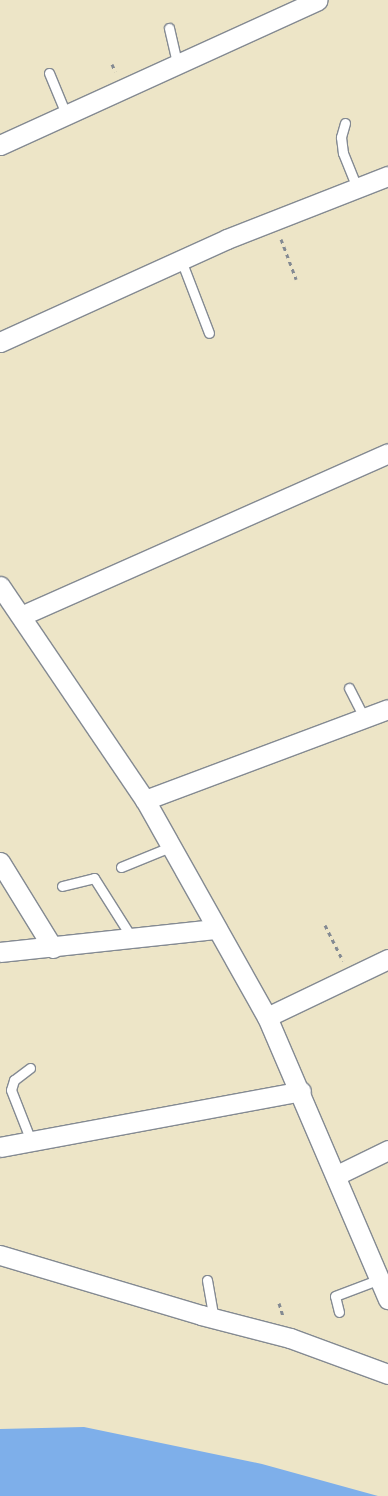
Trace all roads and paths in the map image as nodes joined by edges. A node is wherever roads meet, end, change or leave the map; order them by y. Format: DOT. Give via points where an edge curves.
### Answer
graph roads {
  1 [pos="318,0"];
  2 [pos="169,28"];
  3 [pos="177,62"];
  4 [pos="49,73"];
  5 [pos="66,114"];
  6 [pos="345,123"];
  7 [pos="0,145"];
  8 [pos="388,176"];
  9 [pos="356,186"];
  10 [pos="274,220"];
  11 [pos="180,260"];
  12 [pos="296,279"];
  13 [pos="209,333"];
  14 [pos="0,342"];
  15 [pos="388,453"];
  16 [pos="0,586"];
  17 [pos="23,615"];
  18 [pos="349,688"];
  19 [pos="388,709"];
  20 [pos="364,718"];
  21 [pos="145,800"];
  22 [pos="170,847"];
  23 [pos="0,862"];
  24 [pos="121,867"];
  25 [pos="62,886"];
  26 [pos="325,925"];
  27 [pos="215,928"];
  28 [pos="132,938"];
  29 [pos="53,948"];
  30 [pos="0,952"];
  31 [pos="388,960"];
  32 [pos="351,977"];
  33 [pos="267,1017"];
  34 [pos="30,1068"];
  35 [pos="301,1092"];
  36 [pos="31,1141"];
  37 [pos="0,1147"];
  38 [pos="388,1150"];
  39 [pos="337,1175"];
  40 [pos="0,1255"];
  41 [pos="380,1279"];
  42 [pos="206,1280"];
  43 [pos="388,1299"];
  44 [pos="339,1312"];
  45 [pos="214,1318"];
  46 [pos="388,1374"];
  1 -- 3 [label="street"];
  2 -- 3 [label="lane"];
  3 -- 5 [label="street"];
  4 -- 5 [label="lane"];
  5 -- 7 [label="street"];
  6 -- 9 [label="lane" via="341,137 343,152"];
  8 -- 9 [label="street"];
  9 -- 10 [label="street"];
  10 -- 11 [label="street"];
  10 -- 12 [label="path"];
  11 -- 13 [label="lane"];
  11 -- 14 [label="street"];
  15 -- 17 [label="street"];
  16 -- 17 [label="street"];
  17 -- 21 [label="street"];
  18 -- 20 [label="lane"];
  19 -- 20 [label="street"];
  20 -- 21 [label="street"];
  21 -- 22 [label="street"];
  22 -- 24 [label="lane"];
  22 -- 27 [label="street"];
  23 -- 29 [label="street"];
  25 -- 28 [label="lane" via="94,878"];
  26 -- 32 [label="path"];
  27 -- 28 [label="street"];
  27 -- 33 [label="street"];
  28 -- 29 [label="street"];
  29 -- 30 [label="street"];
  31 -- 32 [label="street"];
  32 -- 33 [label="street"];
  33 -- 35 [label="street"];
  34 -- 36 [label="lane" via="14,1080 11,1090"];
  35 -- 36 [label="street"];
  35 -- 39 [label="street"];
  36 -- 37 [label="street"];
  38 -- 39 [label="street"];
  39 -- 41 [label="street"];
  40 -- 45 [label="street"];
  41 -- 43 [label="street"];
  41 -- 44 [label="lane" via="335,1296"];
  42 -- 45 [label="lane"];
  45 -- 46 [label="street" via="290,1338"];
}
